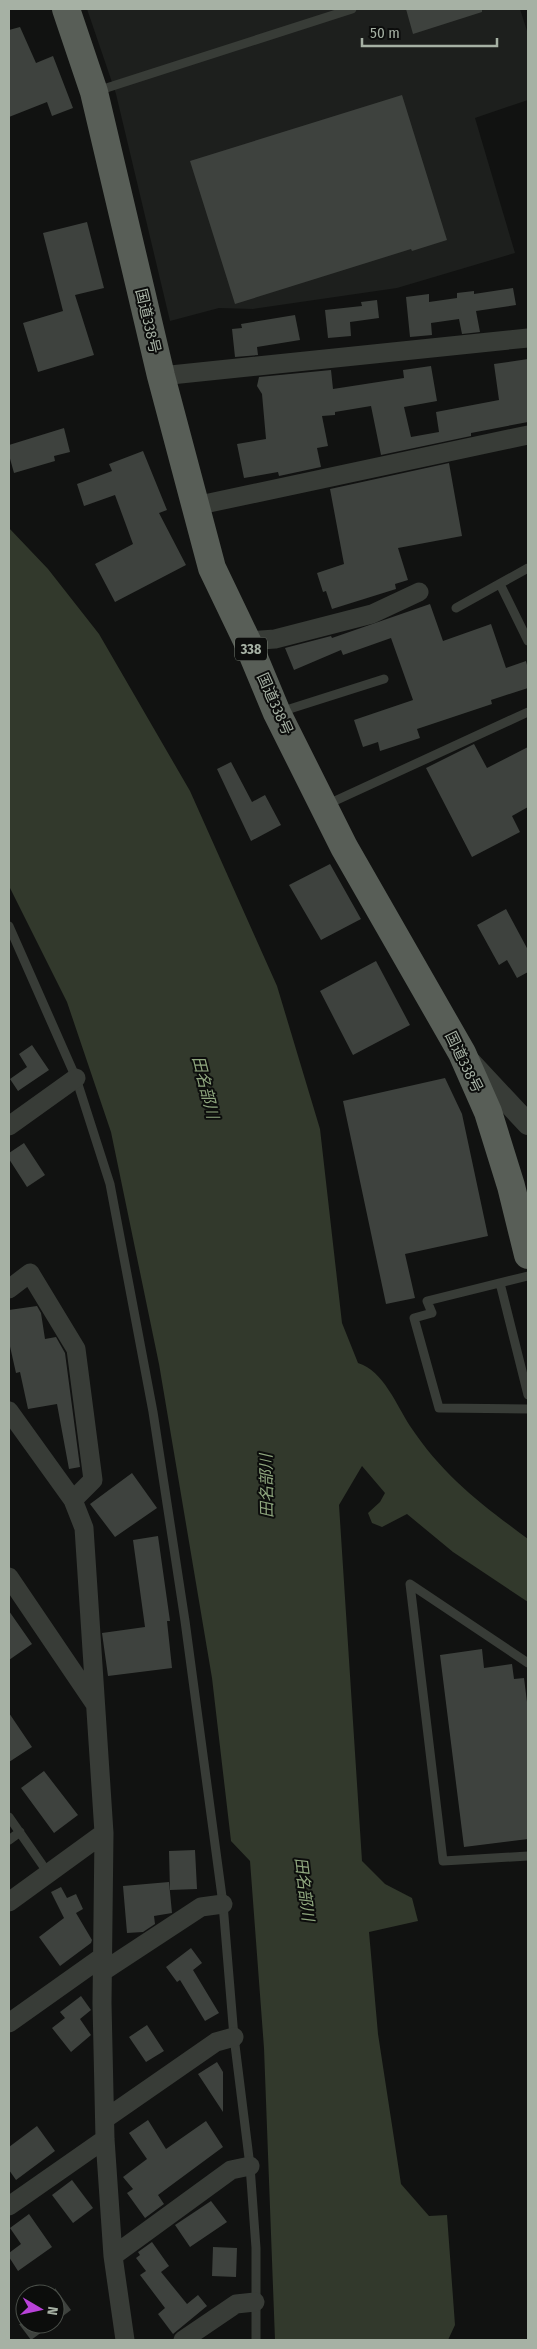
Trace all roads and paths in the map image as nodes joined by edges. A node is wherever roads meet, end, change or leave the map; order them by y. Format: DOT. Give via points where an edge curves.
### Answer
graph roads {
  1 [pos="66,9"];
  2 [pos="352,9"];
  3 [pos="94,92"];
  4 [pos="528,338"];
  5 [pos="161,376"];
  6 [pos="528,435"];
  7 [pos="195,506"];
  8 [pos="528,568"];
  9 [pos="500,584"];
  10 [pos="419,592"];
  11 [pos="456,608"];
  12 [pos="247,641"];
  13 [pos="528,641"];
  14 [pos="384,679"];
  15 [pos="528,712"];
  16 [pos="277,713"];
  17 [pos="324,806"];
  18 [pos="9,926"];
  19 [pos="462,1053"];
  20 [pos="76,1078"];
  21 [pos="528,1124"];
  22 [pos="9,1125"];
  23 [pos="528,1255"];
  24 [pos="528,1276"];
  25 [pos="500,1283"];
  26 [pos="9,1288"];
  27 [pos="528,1395"];
  28 [pos="528,1409"];
  29 [pos="9,1412"];
  30 [pos="73,1500"];
  31 [pos="9,1577"];
  32 [pos="528,1662"];
  33 [pos="95,1704"];
  34 [pos="9,1817"];
  35 [pos="20,1832"];
  36 [pos="104,1834"];
  37 [pos="9,1840"];
  38 [pos="528,1856"];
  39 [pos="48,1873"];
  40 [pos="9,1902"];
  41 [pos="223,1904"];
  42 [pos="102,1965"];
  43 [pos="9,2023"];
  44 [pos="234,2037"];
  45 [pos="105,2120"];
  46 [pos="105,2139"];
  47 [pos="250,2166"];
  48 [pos="9,2206"];
  49 [pos="113,2256"];
  50 [pos="255,2302"];
  51 [pos="125,2340"];
  52 [pos="183,2340"];
  53 [pos="256,2340"];
  1 -- 3 [label="highway, 国道338号 / 338"];
  2 -- 3 [label="lane"];
  3 -- 5 [label="highway, 国道338号 / 338"];
  4 -- 5 [label="street"];
  5 -- 7 [label="highway, 国道338号 / 338"];
  6 -- 7 [label="street"];
  7 -- 12 [label="highway, 国道338号 / 338" via="212,568"];
  8 -- 9 [label="lane"];
  9 -- 11 [label="lane"];
  9 -- 13 [label="lane"];
  10 -- 12 [label="street" via="372,614 275,639"];
  12 -- 16 [label="highway, 国道338号 / 338"];
  14 -- 16 [label="lane"];
  15 -- 17 [label="lane"];
  16 -- 17 [label="highway, 国道338号 / 338"];
  17 -- 19 [label="highway, 国道338号 / 338" via="344,847"];
  18 -- 20 [label="lane"];
  19 -- 21 [label="street"];
  19 -- 23 [label="highway, 国道338号 / 338" via="488,1112"];
  20 -- 22 [label="street"];
  20 -- 41 [label="lane" via="110,1184 153,1412 184,1611"];
  24 -- 25 [label="lane"];
  25 -- 27 [label="lane"];
  25 -- 28 [label="lane" via="427,1301 432,1313 414,1318 439,1408"];
  26 -- 30 [label="street" via="30,1273 76,1349 93,1480"];
  29 -- 30 [label="street"];
  30 -- 33 [label="street" via="84,1528"];
  31 -- 33 [label="street"];
  32 -- 38 [label="lane" via="410,1584 443,1861"];
  33 -- 36 [label="street"];
  34 -- 35 [label="lane"];
  35 -- 37 [label="lane"];
  35 -- 39 [label="lane"];
  36 -- 39 [label="street"];
  36 -- 42 [label="street"];
  39 -- 40 [label="street"];
  41 -- 42 [label="street" via="201,1907"];
  41 -- 44 [label="lane"];
  42 -- 43 [label="street"];
  42 -- 45 [label="street"];
  44 -- 45 [label="street" via="216,2042"];
  44 -- 47 [label="lane"];
  45 -- 46 [label="street"];
  46 -- 48 [label="street"];
  46 -- 49 [label="street"];
  47 -- 49 [label="street" via="230,2170"];
  47 -- 50 [label="lane" via="256,2248"];
  49 -- 51 [label="street"];
  50 -- 52 [label="street" via="236,2304"];
  50 -- 53 [label="lane"];
}
